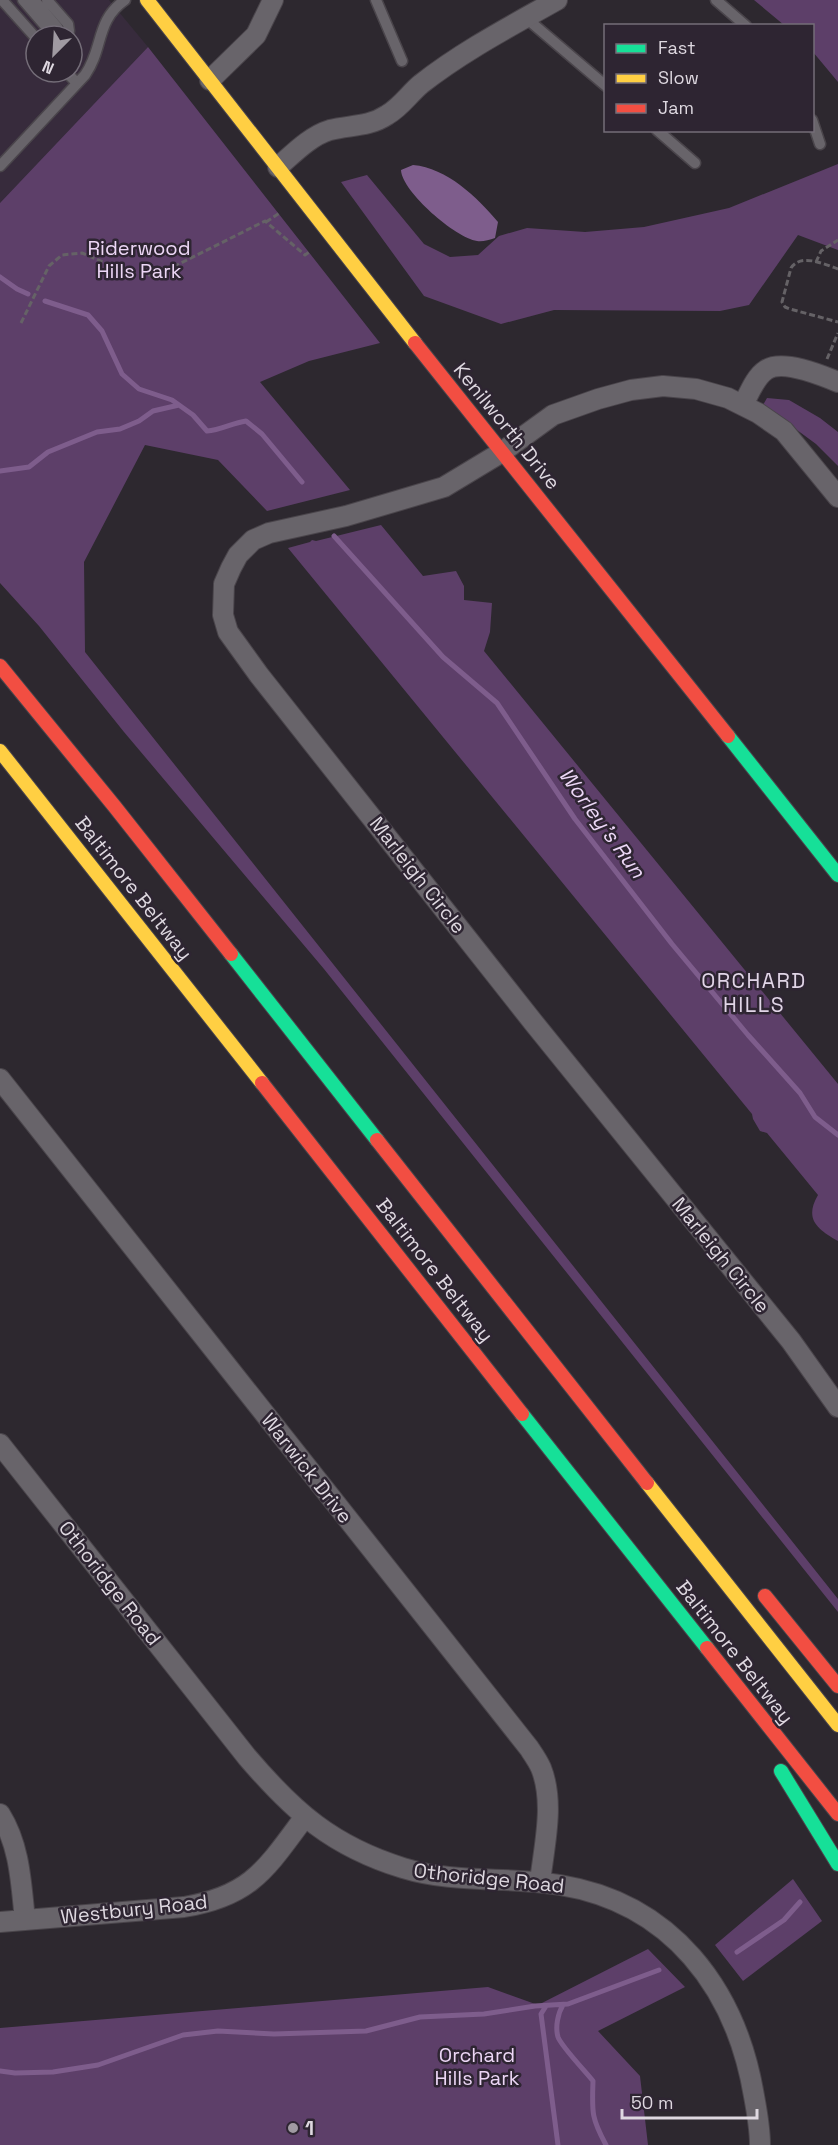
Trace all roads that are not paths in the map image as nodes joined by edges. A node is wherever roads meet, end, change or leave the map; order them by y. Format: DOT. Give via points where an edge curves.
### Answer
graph roads {
  1 [pos="2,0"];
  2 [pos="23,0"];
  3 [pos="34,0"];
  4 [pos="47,0"];
  5 [pos="125,0"];
  6 [pos="147,0"];
  7 [pos="273,0"];
  8 [pos="376,0"];
  9 [pos="557,0"];
  10 [pos="716,0"];
  11 [pos="531,10"];
  12 [pos="44,24"];
  13 [pos="54,24"];
  14 [pos="68,24"];
  15 [pos="744,24"];
  16 [pos="24,25"];
  17 [pos="402,61"];
  18 [pos="84,75"];
  19 [pos="210,80"];
  20 [pos="77,84"];
  21 [pos="604,84"];
  22 [pos="814,123"];
  23 [pos="659,132"];
  24 [pos="820,144"];
  25 [pos="695,164"];
  26 [pos="0,165"];
  27 [pos="278,167"];
  28 [pos="838,382"];
  29 [pos="743,405"];
  30 [pos="502,452"];
  31 [pos="838,497"];
  32 [pos="0,666"];
  33 [pos="0,751"];
  34 [pos="838,875"];
  35 [pos="0,1079"];
  36 [pos="417,1191"];
  37 [pos="470,1236"];
  38 [pos="838,1407"];
  39 [pos="0,1444"];
  40 [pos="755,1584"];
  41 [pos="704,1644"];
  42 [pos="838,1686"];
  43 [pos="838,1725"];
  44 [pos="765,1744"];
  45 [pos="777,1764"];
  46 [pos="0,1814"];
  47 [pos="838,1814"];
  48 [pos="304,1818"];
  49 [pos="838,1864"];
  50 [pos="540,1882"];
  51 [pos="25,1920"];
  52 [pos="0,1922"];
  53 [pos="760,2145"];
  1 -- 16 [label="lane"];
  2 -- 12 [label="lane"];
  3 -- 13 [label="lane"];
  4 -- 14 [label="lane"];
  5 -- 18 [label="lane" via="108,16 92,65"];
  6 -- 19 [label="main road, Kenilworth Drive"];
  7 -- 19 [label="street" via="256,35"];
  8 -- 17 [label="lane"];
  9 -- 11 [label="street"];
  10 -- 15 [label="lane"];
  11 -- 21 [label="lane"];
  11 -- 27 [label="street" via="419,86 386,116 329,130"];
  19 -- 27 [label="main road, Kenilworth Drive"];
  20 -- 26 [label="lane"];
  22 -- 24 [label="lane"];
  23 -- 25 [label="lane"];
  27 -- 30 [label="main road, Kenilworth Drive"];
  28 -- 29 [label="street" via="787,366 767,369 757,378"];
  29 -- 30 [label="street, Marleigh Circle" via="696,389 663,386 631,390 553,415"];
  29 -- 31 [label="street, Marleigh Circle" via="784,431"];
  30 -- 34 [label="main road, Kenilworth Drive"];
  30 -- 38 [label="street, Marleigh Circle" via="444,487 253,540 238,555 224,584 223,615 228,632 533,1022 791,1341"];
  32 -- 36 [label="main road, Baltimore Beltway"];
  33 -- 41 [label="main road, Baltimore Beltway"];
  35 -- 50 [label="street, Warwick Drive" via="529,1748 541,1768 546,1788"];
  36 -- 37 [label="main road" via="455,1218"];
  36 -- 43 [label="main road, Baltimore Beltway"];
  39 -- 48 [label="street, Othoridge Road" via="247,1757"];
  40 -- 42 [label="main road"];
  41 -- 44 [label="main road"];
  41 -- 47 [label="main road, Baltimore Beltway"];
  45 -- 49 [label="main road"];
  46 -- 51 [label="street" via="18,1856"];
  48 -- 50 [label="street, Othoridge Road" via="352,1847 404,1868 463,1879"];
  48 -- 51 [label="street, Westbury Road" via="256,1878 225,1897 184,1907"];
  50 -- 53 [label="street, Othoridge Road" via="581,1888 622,1903 672,1936 704,1970 718,1989 740,2037 753,2087"];
  51 -- 52 [label="street, Westbury Road"];
}
